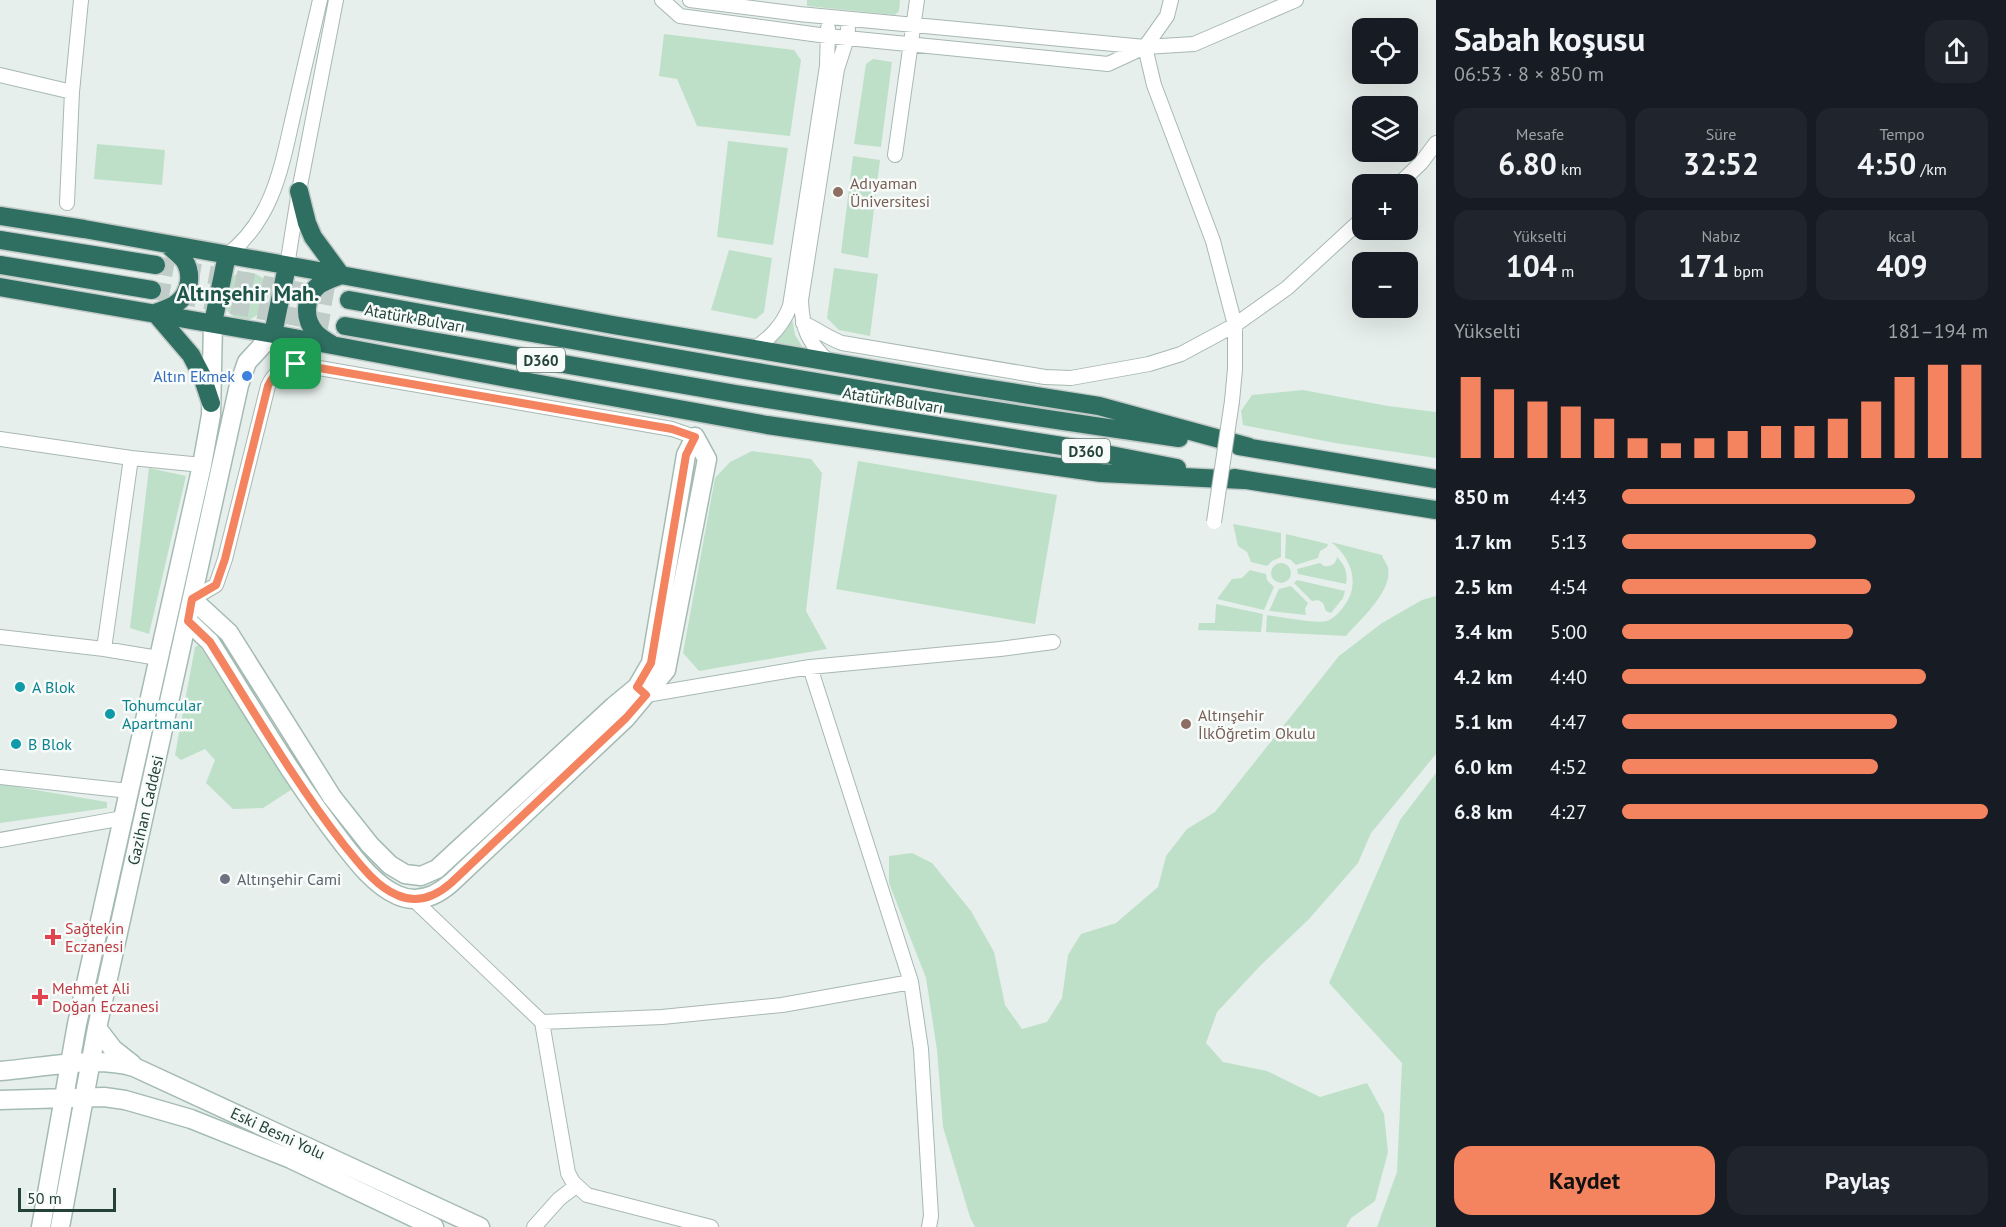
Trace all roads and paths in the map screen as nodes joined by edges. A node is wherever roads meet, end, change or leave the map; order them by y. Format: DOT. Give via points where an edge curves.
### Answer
graph roads {
  1 [pos="81,0"];
  2 [pos="320,0"];
  3 [pos="336,0"];
  4 [pos="662,0"];
  5 [pos="690,0"];
  6 [pos="917,0"];
  7 [pos="1171,0"];
  8 [pos="1296,0"];
  9 [pos="829,17"];
  10 [pos="849,18"];
  11 [pos="914,25"];
  12 [pos="827,36"];
  13 [pos="847,38"];
  14 [pos="911,44"];
  15 [pos="1145,47"];
  16 [pos="0,75"];
  17 [pos="72,92"];
  18 [pos="1436,143"];
  19 [pos="896,155"];
  20 [pos="1409,174"];
  21 [pos="299,191"];
  22 [pos="67,203"];
  23 [pos="0,216"];
  24 [pos="1352,228"];
  25 [pos="0,240"];
  26 [pos="166,244"];
  27 [pos="227,255"];
  28 [pos="156,265"];
  29 [pos="0,266"];
  30 [pos="287,266"];
  31 [pos="341,274"];
  32 [pos="0,286"];
  33 [pos="152,290"];
  34 [pos="349,300"];
  35 [pos="155,313"];
  36 [pos="213,323"];
  37 [pos="804,323"];
  38 [pos="1235,325"];
  39 [pos="345,326"];
  40 [pos="273,334"];
  41 [pos="333,345"];
  42 [pos="754,349"];
  43 [pos="829,362"];
  44 [pos="211,403"];
  45 [pos="695,437"];
  46 [pos="0,439"];
  47 [pos="1249,447"];
  48 [pos="131,458"];
  49 [pos="202,465"];
  50 [pos="1436,479"];
  51 [pos="1244,480"];
  52 [pos="1436,510"];
  53 [pos="1214,522"];
  54 [pos="192,599"];
  55 [pos="188,621"];
  56 [pos="0,637"];
  57 [pos="1053,642"];
  58 [pos="104,649"];
  59 [pos="158,658"];
  60 [pos="810,667"];
  61 [pos="641,691"];
  62 [pos="0,777"];
  63 [pos="129,791"];
  64 [pos="123,818"];
  65 [pos="0,840"];
  66 [pos="413,899"];
  67 [pos="910,982"];
  68 [pos="542,1022"];
  69 [pos="97,1028"];
  70 [pos="91,1063"];
  71 [pos="70,1064"];
  72 [pos="0,1071"];
  73 [pos="144,1071"];
  74 [pos="65,1097"];
  75 [pos="85,1097"];
  76 [pos="0,1100"];
  77 [pos="576,1186"];
  78 [pos="40,1227"];
  79 [pos="60,1227"];
  80 [pos="434,1227"];
  81 [pos="480,1227"];
  82 [pos="534,1227"];
  83 [pos="711,1227"];
  84 [pos="929,1227"];
  1 -- 17 [label="street"];
  2 -- 27 [label="street" via="277,184 252,231"];
  3 -- 21 [label="street"];
  4 -- 12 [label="street" via="680,16"];
  5 -- 9 [label="street"];
  6 -- 11 [label="street"];
  7 -- 15 [label="street" via="1167,16"];
  8 -- 15 [label="street" via="1194,44"];
  9 -- 10 [label="street"];
  9 -- 12 [label="street"];
  10 -- 11 [label="street"];
  10 -- 13 [label="street"];
  11 -- 14 [label="street"];
  11 -- 15 [label="street"];
  12 -- 13 [label="street"];
  12 -- 42 [label="street" via="827,66 790,306 781,325"];
  13 -- 14 [label="street"];
  13 -- 37 [label="street" via="837,69 801,300"];
  14 -- 15 [label="street" via="1108,64"];
  14 -- 19 [label="street"];
  15 -- 38 [label="street" via="1154,85 1213,241"];
  16 -- 17 [label="street"];
  17 -- 22 [label="street"];
  18 -- 20 [label="street"];
  21 -- 30 [label="street"];
  21 -- 31 [label="highway" via="313,237"];
  23 -- 26 [label="highway"];
  24 -- 38 [label="street" via="1287,288"];
  25 -- 28 [label="highway"];
  26 -- 27 [label="highway"];
  26 -- 35 [label="highway" via="186,264 189,284 177,303"];
  27 -- 30 [label="highway"];
  27 -- 36 [label="highway"];
  29 -- 33 [label="highway"];
  30 -- 31 [label="highway"];
  30 -- 40 [label="highway"];
  31 -- 41 [label="highway" via="316,288 307,305 311,327"];
  31 -- 42 [label="highway"];
  32 -- 35 [label="highway"];
  34 -- 47 [label="highway, Atatürk Bulvarı / D360" via="784,378"];
  35 -- 36 [label="highway"];
  35 -- 44 [label="highway" via="191,355"];
  36 -- 40 [label="highway"];
  36 -- 44 [label="main road, Gazihan Caddesi"];
  37 -- 38 [label="street" via="842,344 1071,378 1181,354"];
  37 -- 43 [label="street" via="808,338"];
  38 -- 53 [label="street, bridge" via="1232,401"];
  39 -- 51 [label="highway, Atatürk Bulvarı / D360" via="1075,448"];
  40 -- 41 [label="highway"];
  40 -- 54 [label="main road, Gazihan Caddesi" via="247,362 243,372"];
  41 -- 51 [label="highway" via="779,426 1101,473"];
  42 -- 43 [label="highway"];
  43 -- 47 [label="highway" via="1099,405"];
  44 -- 49 [label="main road, Gazihan Caddesi"];
  45 -- 54 [label="street" via="672,429 423,385 296,364 286,366 278,370 268,386 216,585"];
  45 -- 61 [label="main road" via="686,455 651,663"];
  46 -- 48 [label="street"];
  47 -- 50 [label="highway, Atatürk Bulvarı / D360"];
  48 -- 49 [label="street"];
  48 -- 58 [label="street"];
  49 -- 59 [label="main road, Gazihan Caddesi"];
  51 -- 52 [label="highway, Atatürk Bulvarı / D360"];
  54 -- 55 [label="main road, Gazihan Caddesi"];
  54 -- 61 [label="main road" via="229,633 332,797 370,845 405,874 421,876 437,869 614,706"];
  55 -- 66 [label="main road" via="210,642 317,810 349,851 377,882 396,895"];
  55 -- 69 [label="main road, Gazihan Caddesi"];
  56 -- 58 [label="street"];
  57 -- 60 [label="street"];
  58 -- 59 [label="street"];
  59 -- 63 [label="main road, Gazihan Caddesi"];
  60 -- 61 [label="street"];
  60 -- 67 [label="street"];
  61 -- 66 [label="main road" via="626,718 446,888 431,898"];
  62 -- 63 [label="street"];
  63 -- 64 [label="main road, Gazihan Caddesi"];
  64 -- 65 [label="street"];
  64 -- 71 [label="main road, Gazihan Caddesi"];
  66 -- 68 [label="street"];
  67 -- 68 [label="street" via="782,1005 662,1017"];
  67 -- 84 [label="street" via="921,1049"];
  68 -- 77 [label="street" via="568,1173"];
  69 -- 70 [label="main road, Gazihan Caddesi"];
  69 -- 73 [label="main road" via="116,1052"];
  70 -- 71 [label="main road, Eski Besni Yolu"];
  70 -- 73 [label="main road, Eski Besni Yolu" via="113,1062"];
  70 -- 75 [label="main road, Gazihan Caddesi"];
  71 -- 72 [label="main road, Eski Besni Yolu"];
  71 -- 74 [label="main road, Gazihan Caddesi"];
  73 -- 81 [label="main road, Eski Besni Yolu"];
  74 -- 75 [label="main road, Eski Besni Yolu"];
  74 -- 76 [label="main road, Eski Besni Yolu"];
  74 -- 78 [label="main road, Gazihan Caddesi"];
  75 -- 79 [label="main road, Gazihan Caddesi"];
  75 -- 80 [label="main road, Eski Besni Yolu" via="125,1100 191,1119 291,1159"];
  77 -- 82 [label="street"];
  77 -- 83 [label="street" via="587,1195"];
}
